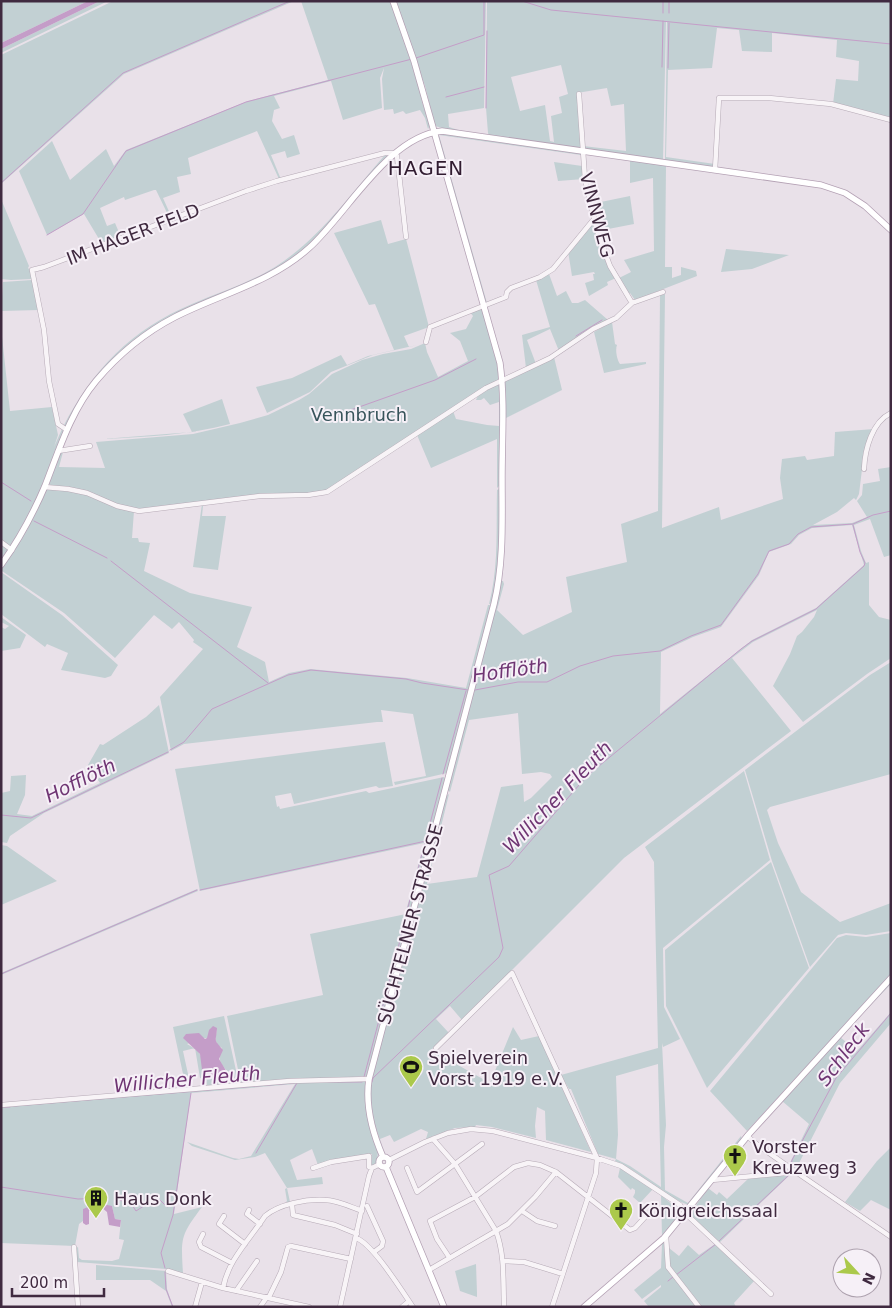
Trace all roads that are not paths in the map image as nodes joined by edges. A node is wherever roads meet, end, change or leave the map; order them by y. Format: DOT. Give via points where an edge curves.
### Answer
graph roads {
  1 [pos="393,1"];
  2 [pos="579,94"];
  3 [pos="891,120"];
  4 [pos="434,132"];
  5 [pos="582,151"];
  6 [pos="394,153"];
  7 [pos="716,170"];
  8 [pos="594,219"];
  9 [pos="891,230"];
  10 [pos="406,237"];
  11 [pos="663,292"];
  12 [pos="632,303"];
  13 [pos="485,305"];
  14 [pos="426,342"];
  15 [pos="502,381"];
  16 [pos="891,413"];
  17 [pos="67,430"];
  18 [pos="90,446"];
  19 [pos="58,451"];
  20 [pos="864,469"];
  21 [pos="44,487"];
  22 [pos="1,542"];
  23 [pos="12,550"];
  24 [pos="1,565"];
  25 [pos="891,978"];
  26 [pos="436,1048"];
  27 [pos="369,1079"];
  28 [pos="1,1105"];
  29 [pos="747,1136"];
  30 [pos="433,1139"];
  31 [pos="482,1144"];
  32 [pos="386,1158"];
  33 [pos="597,1158"];
  34 [pos="380,1164"];
  35 [pos="455,1164"];
  36 [pos="386,1166"];
  37 [pos="313,1168"];
  38 [pos="372,1168"];
  39 [pos="407,1168"];
  40 [pos="556,1172"];
  41 [pos="796,1172"];
  42 [pos="712,1180"];
  43 [pos="588,1196"];
  44 [pos="475,1197"];
  45 [pos="292,1204"];
  46 [pos="367,1206"];
  47 [pos="249,1210"];
  48 [pos="362,1211"];
  49 [pos="522,1211"];
  50 [pos="685,1213"];
  51 [pos="224,1216"];
  52 [pos="646,1216"];
  53 [pos="260,1224"];
  54 [pos="555,1226"];
  55 [pos="496,1231"];
  56 [pos="203,1234"];
  57 [pos="357,1236"];
  58 [pos="666,1236"];
  59 [pos="891,1237"];
  60 [pos="246,1244"];
  61 [pos="74,1247"];
  62 [pos="374,1252"];
  63 [pos="448,1257"];
  64 [pos="351,1259"];
  65 [pos="257,1261"];
  66 [pos="502,1261"];
  67 [pos="232,1263"];
  68 [pos="429,1270"];
  69 [pos="168,1271"];
  70 [pos="563,1274"];
  71 [pos="202,1282"];
  72 [pos="223,1288"];
  73 [pos="236,1291"];
  74 [pos="771,1294"];
  75 [pos="268,1297"];
  76 [pos="409,1301"];
  77 [pos="592,1304"];
  78 [pos="297,1305"];
  79 [pos="78,1307"];
  80 [pos="195,1307"];
  81 [pos="260,1307"];
  82 [pos="309,1307"];
  83 [pos="340,1307"];
  84 [pos="402,1307"];
  85 [pos="413,1307"];
  86 [pos="444,1307"];
  87 [pos="504,1307"];
  88 [pos="552,1307"];
  89 [pos="584,1307"];
  90 [pos="699,1307"];
  1 -- 4 [label="main road, SÜCHTELNER STRASSE"];
  2 -- 5 [label="street, VINNWEG"];
  3 -- 7 [label="street" via="832,104 769,98 719,98"];
  4 -- 5 [label="main road"];
  4 -- 6 [label="main road"];
  4 -- 13 [label="main road, SÜCHTELNER STRASSE"];
  5 -- 7 [label="main road"];
  5 -- 8 [label="street, VINNWEG"];
  6 -- 10 [label="street" via="397,156"];
  6 -- 17 [label="main road" via="332,225 290,262 266,278 175,316 134,343 95,383"];
  6 -- 17 [label="street, IM HAGER FELD" via="386,152 277,181 32,270 58,424"];
  7 -- 9 [label="main road" via="821,185 845,193"];
  8 -- 12 [label="street, VINNWEG" via="610,266"];
  8 -- 13 [label="street" via="548,273 511,288 506,297"];
  11 -- 12 [label="street"];
  12 -- 15 [label="street" via="616,318 550,358"];
  13 -- 14 [label="street" via="430,327"];
  13 -- 15 [label="main road, SÜCHTELNER STRASSE"];
  15 -- 21 [label="street" via="486,388 327,492 260,496 139,511 116,506 86,493"];
  15 -- 27 [label="main road, SÜCHTELNER STRASSE" via="501,565 494,604"];
  16 -- 20 [label="street" via="880,420 867,446"];
  17 -- 19 [label="main road"];
  18 -- 19 [label="street"];
  19 -- 21 [label="main road"];
  21 -- 23 [label="main road"];
  22 -- 23 [label="street"];
  23 -- 24 [label="main road"];
  25 -- 29 [label="main road"];
  26 -- 33 [label="street" via="512,973"];
  27 -- 28 [label="street" via="290,1081"];
  27 -- 32 [label="main road, SÜCHTELNER STRASSE" via="370,1122"];
  29 -- 41 [label="street"];
  29 -- 42 [label="main road"];
  30 -- 32 [label="street"];
  30 -- 33 [label="street" via="472,1129 493,1131"];
  30 -- 35 [label="street"];
  31 -- 35 [label="street"];
  32 -- 34 [label="main road" via="380,1160"];
  32 -- 36 [label="main road" via="389,1164"];
  33 -- 43 [label="street"];
  33 -- 50 [label="street" via="621,1166 680,1205"];
  34 -- 36 [label="main road"];
  34 -- 38 [label="street"];
  35 -- 39 [label="street" via="417,1192"];
  35 -- 44 [label="street"];
  36 -- 68 [label="main road"];
  37 -- 38 [label="street" via="369,1156 368,1167"];
  38 -- 48 [label="street"];
  40 -- 43 [label="street"];
  40 -- 44 [label="street" via="528,1163 514,1166"];
  40 -- 49 [label="street"];
  41 -- 42 [label="street"];
  41 -- 59 [label="street"];
  42 -- 50 [label="main road"];
  43 -- 52 [label="street" via="630,1230"];
  43 -- 70 [label="street"];
  44 -- 55 [label="street"];
  44 -- 63 [label="street" via="430,1221"];
  45 -- 48 [label="street" via="326,1200"];
  45 -- 53 [label="street" via="272,1210"];
  45 -- 57 [label="street" via="294,1216 335,1225"];
  46 -- 62 [label="street" via="383,1241"];
  47 -- 53 [label="street" via="247,1214"];
  48 -- 57 [label="street"];
  49 -- 54 [label="street" via="537,1222"];
  49 -- 55 [label="street"];
  50 -- 58 [label="main road"];
  50 -- 74 [label="street"];
  51 -- 60 [label="street" via="219,1224"];
  53 -- 60 [label="street"];
  55 -- 63 [label="street"];
  55 -- 66 [label="street"];
  56 -- 67 [label="street" via="199,1242 201,1247"];
  57 -- 62 [label="street"];
  57 -- 64 [label="street"];
  58 -- 77 [label="main road"];
  58 -- 90 [label="street" via="668,1267"];
  60 -- 67 [label="street"];
  61 -- 79 [label="street"];
  62 -- 76 [label="street"];
  63 -- 68 [label="street"];
  64 -- 75 [label="street" via="288,1247 281,1272"];
  64 -- 83 [label="street"];
  65 -- 73 [label="street"];
  66 -- 70 [label="street" via="534,1264"];
  66 -- 87 [label="street"];
  67 -- 72 [label="street" via="225,1275"];
  68 -- 86 [label="main road"];
  69 -- 71 [label="street"];
  70 -- 88 [label="street"];
  71 -- 72 [label="street"];
  71 -- 80 [label="street"];
  72 -- 73 [label="street"];
  73 -- 75 [label="street"];
  75 -- 78 [label="street"];
  75 -- 81 [label="street"];
  76 -- 84 [label="street"];
  76 -- 85 [label="street"];
  77 -- 89 [label="main road"];
  78 -- 82 [label="street"];
}
